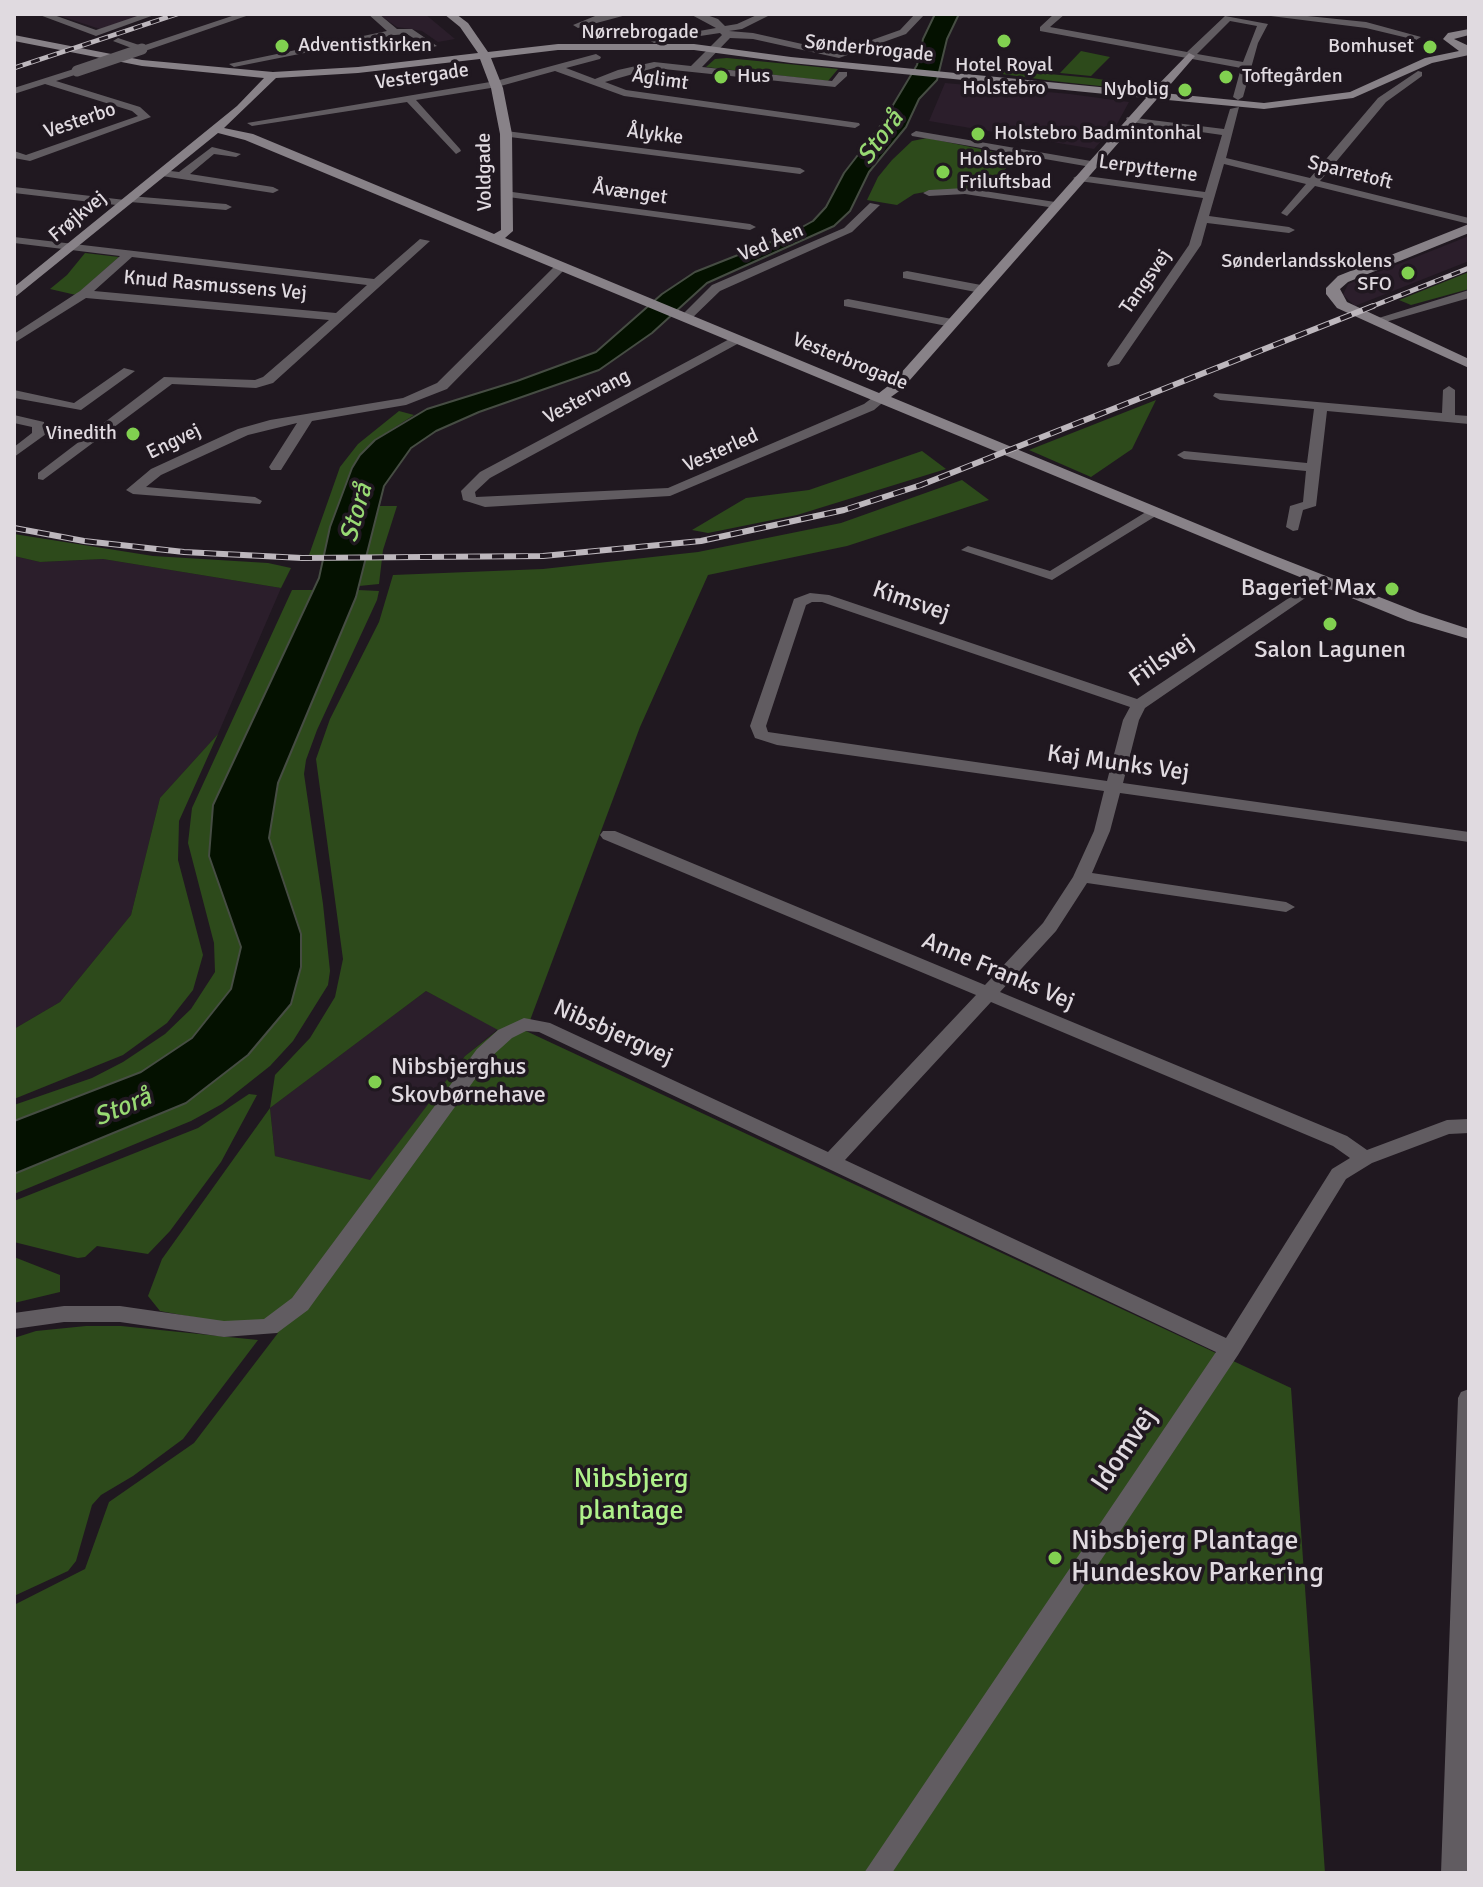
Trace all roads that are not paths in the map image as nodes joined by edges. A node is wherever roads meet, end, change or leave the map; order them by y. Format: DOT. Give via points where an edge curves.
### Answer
graph roads {
  1 [pos="42,14"];
  2 [pos="152,14"];
  3 [pos="247,14"];
  4 [pos="373,14"];
  5 [pos="449,14"];
  6 [pos="625,14"];
  7 [pos="695,14"];
  8 [pos="767,14"];
  9 [pos="920,14"];
  10 [pos="1060,14"];
  11 [pos="1262,19"];
  12 [pos="578,25"];
  13 [pos="1464,26"];
  14 [pos="395,32"];
  15 [pos="725,32"];
  16 [pos="1416,37"];
  17 [pos="14,38"];
  18 [pos="654,40"];
  19 [pos="118,41"];
  20 [pos="1452,43"];
  21 [pos="14,46"];
  22 [pos="432,46"];
  23 [pos="142,49"];
  24 [pos="712,51"];
  25 [pos="1469,51"];
  26 [pos="1444,55"];
  27 [pos="1189,56"];
  28 [pos="486,57"];
  29 [pos="596,57"];
  30 [pos="234,64"];
  31 [pos="840,64"];
  32 [pos="1247,66"];
  33 [pos="695,68"];
  34 [pos="559,69"];
  35 [pos="1418,74"];
  36 [pos="256,77"];
  37 [pos="271,78"];
  38 [pos="45,81"];
  39 [pos="594,83"];
  40 [pos="497,84"];
  41 [pos="14,91"];
  42 [pos="1151,96"];
  43 [pos="409,98"];
  44 [pos="241,108"];
  45 [pos="1131,119"];
  46 [pos="252,123"];
  47 [pos="855,125"];
  48 [pos="215,129"];
  49 [pos="1229,133"];
  50 [pos="506,134"];
  51 [pos="916,134"];
  52 [pos="456,151"];
  53 [pos="14,154"];
  54 [pos="236,154"];
  55 [pos="1222,160"];
  56 [pos="1091,164"];
  57 [pos="800,171"];
  58 [pos="162,173"];
  59 [pos="181,176"];
  60 [pos="1079,178"];
  61 [pos="1312,182"];
  62 [pos="14,190"];
  63 [pos="273,190"];
  64 [pos="929,193"];
  65 [pos="505,194"];
  66 [pos="1211,196"];
  67 [pos="128,201"];
  68 [pos="874,205"];
  69 [pos="1055,205"];
  70 [pos="226,207"];
  71 [pos="1287,213"];
  72 [pos="1205,219"];
  73 [pos="1469,221"];
  74 [pos="750,227"];
  75 [pos="1469,228"];
  76 [pos="1289,230"];
  77 [pos="495,239"];
  78 [pos="14,240"];
  79 [pos="424,241"];
  80 [pos="74,247"];
  81 [pos="129,254"];
  82 [pos="561,267"];
  83 [pos="907,275"];
  84 [pos="378,283"];
  85 [pos="981,289"];
  86 [pos="14,294"];
  87 [pos="84,294"];
  88 [pos="1469,294"];
  89 [pos="848,303"];
  90 [pos="341,317"];
  91 [pos="685,318"];
  92 [pos="1375,321"];
  93 [pos="952,323"];
  94 [pos="14,339"];
  95 [pos="737,339"];
  96 [pos="1113,364"];
  97 [pos="1469,364"];
  98 [pos="129,371"];
  99 [pos="1312,386"];
  100 [pos="1449,390"];
  101 [pos="14,394"];
  102 [pos="1220,396"];
  103 [pos="31,397"];
  104 [pos="881,398"];
  105 [pos="1315,406"];
  106 [pos="14,409"];
  107 [pos="308,417"];
  108 [pos="1448,417"];
  109 [pos="14,419"];
  110 [pos="1469,420"];
  111 [pos="14,453"];
  112 [pos="1184,455"];
  113 [pos="276,467"];
  114 [pos="1314,468"];
  115 [pos="43,476"];
  116 [pos="470,500"];
  117 [pos="255,501"];
  118 [pos="1154,511"];
  119 [pos="1293,527"];
  120 [pos="968,550"];
  121 [pos="1322,580"];
  122 [pos="1469,634"];
  123 [pos="1139,705"];
  124 [pos="761,735"];
  125 [pos="1114,787"];
  126 [pos="609,835"];
  127 [pos="1469,837"];
  128 [pos="1082,877"];
  129 [pos="1286,907"];
  130 [pos="989,994"];
  131 [pos="1469,1126"];
  132 [pos="1365,1158"];
  133 [pos="832,1161"];
  134 [pos="14,1321"];
  135 [pos="1230,1349"];
  136 [pos="1469,1398"];
  137 [pos="877,1873"];
  138 [pos="1454,1873"];
  1 -- 2 [label="street" via="96,33"];
  3 -- 23 [label="street"];
  4 -- 14 [label="street"];
  5 -- 28 [label="street, Voldgade" via="464,25"];
  6 -- 12 [label="street"];
  7 -- 15 [label="street" via="715,21"];
  8 -- 15 [label="street"];
  9 -- 31 [label="street" via="903,32"];
  10 -- 27 [label="street" via="1043,29"];
  11 -- 16 [label="street" via="1366,25"];
  11 -- 27 [label="street" via="1228,18"];
  11 -- 32 [label="street"];
  13 -- 20 [label="street, Sønderbrogade"];
  14 -- 22 [label="street" via="409,31"];
  14 -- 30 [label="street"];
  15 -- 18 [label="street"];
  15 -- 24 [label="street"];
  15 -- 31 [label="street"];
  17 -- 36 [label="street, Nørrebrogade" via="142,63"];
  19 -- 23 [label="street"];
  20 -- 25 [label="street"];
  20 -- 26 [label="street, Sønderbrogade"];
  21 -- 36 [label="street, Nørrebrogade" via="157,73"];
  23 -- 38 [label="street, bridge"];
  24 -- 28 [label="street, Nørrebrogade"];
  24 -- 31 [label="street, Sønderbrogade"];
  24 -- 33 [label="street"];
  25 -- 26 [label="street, Sønderbrogade"];
  26 -- 42 [label="street, Sønderbrogade" via="1364,91 1315,102 1264,106"];
  27 -- 32 [label="street"];
  27 -- 42 [label="street"];
  28 -- 37 [label="street, Nørrebrogade"];
  28 -- 40 [label="street, Voldgade"];
  29 -- 34 [label="street, Vestergade"];
  31 -- 33 [label="street" via="835,84"];
  31 -- 42 [label="street, Sønderbrogade"];
  32 -- 49 [label="street, Tangsvej"];
  33 -- 39 [label="street" via="648,66"];
  34 -- 39 [label="street, Åglimt"];
  34 -- 40 [label="street, Vestergade"];
  35 -- 61 [label="street" via="1382,100"];
  36 -- 37 [label="street, Nørrebrogade"];
  36 -- 44 [label="street, Frøjkvej"];
  37 -- 44 [label="street, Frøjkvej"];
  38 -- 41 [label="street"];
  38 -- 53 [label="street, Vesterbo" via="136,109 146,117 26,159"];
  39 -- 47 [label="street, Åglimt" via="646,97"];
  40 -- 43 [label="street, Vestergade"];
  40 -- 50 [label="street, Voldgade"];
  42 -- 45 [label="street"];
  43 -- 46 [label="street, Vestergade"];
  43 -- 52 [label="street"];
  44 -- 48 [label="street, Frøjkvej"];
  45 -- 49 [label="street"];
  45 -- 56 [label="street"];
  48 -- 58 [label="street, Frøjkvej"];
  48 -- 77 [label="street, Vesterbrogade" via="249,137"];
  49 -- 55 [label="street, Tangsvej"];
  50 -- 57 [label="street, Ålykke"];
  50 -- 65 [label="street, Voldgade"];
  51 -- 56 [label="street"];
  54 -- 59 [label="street" via="212,150"];
  55 -- 61 [label="street, Sparretoft"];
  55 -- 66 [label="street, Tangsvej"];
  56 -- 60 [label="street"];
  58 -- 59 [label="street"];
  58 -- 67 [label="street, Frøjkvej"];
  59 -- 63 [label="street"];
  60 -- 66 [label="street, Lerpytterne"];
  60 -- 69 [label="street"];
  61 -- 71 [label="street"];
  61 -- 73 [label="street, Sparretoft"];
  62 -- 67 [label="street"];
  64 -- 69 [label="street" via="965,191"];
  65 -- 74 [label="street, Åvænget"];
  65 -- 77 [label="street, Voldgade" via="507,231"];
  66 -- 72 [label="street, Tangsvej"];
  67 -- 70 [label="street, Frøjkvej"];
  67 -- 80 [label="street, Frøjkvej"];
  68 -- 91 [label="street, Ved Åen" via="848,230 716,288"];
  69 -- 85 [label="street"];
  72 -- 76 [label="street"];
  72 -- 96 [label="street, Tangsvej" via="1187,260"];
  75 -- 92 [label="street" via="1336,283 1336,300"];
  77 -- 82 [label="street, Vesterbrogade"];
  78 -- 80 [label="street, Knud Rasmussens Vej"];
  79 -- 84 [label="street, Knud Rasmussens Vej"];
  80 -- 81 [label="street, Knud Rasmussens Vej"];
  80 -- 86 [label="street, Frøjkvej"];
  81 -- 84 [label="street, Knud Rasmussens Vej"];
  81 -- 87 [label="street, Knud Rasmussens Vej"];
  82 -- 91 [label="street, Vesterbrogade"];
  82 -- 107 [label="street, Engvej" via="442,386 406,401"];
  83 -- 85 [label="street"];
  84 -- 90 [label="street, Knud Rasmussens Vej"];
  85 -- 93 [label="street"];
  87 -- 90 [label="street, Knud Rasmussens Vej"];
  87 -- 94 [label="street, Knud Rasmussens Vej"];
  88 -- 92 [label="street"];
  89 -- 93 [label="street"];
  90 -- 115 [label="street, Knud Rasmussens Vej" via="268,380 169,380"];
  91 -- 95 [label="street, Vesterbrogade"];
  92 -- 97 [label="street"];
  93 -- 104 [label="street"];
  95 -- 104 [label="street, Vesterbrogade"];
  95 -- 116 [label="street, Vestervang" via="485,475 468,491"];
  98 -- 103 [label="street" via="76,407"];
  99 -- 105 [label="street"];
  100 -- 108 [label="street"];
  101 -- 103 [label="street"];
  102 -- 105 [label="street"];
  103 -- 106 [label="street"];
  104 -- 116 [label="street, Vesterled" via="670,492"];
  104 -- 118 [label="street, Vesterbrogade"];
  105 -- 108 [label="street"];
  105 -- 114 [label="street"];
  107 -- 113 [label="street"];
  107 -- 117 [label="street, Engvej" via="243,432 156,472 133,490"];
  108 -- 110 [label="street"];
  109 -- 111 [label="street" via="39,425 39,434"];
  112 -- 114 [label="street"];
  114 -- 119 [label="street" via="1309,506 1297,506"];
  118 -- 120 [label="street" via="1052,576"];
  118 -- 121 [label="street, Vesterbrogade"];
  121 -- 122 [label="street, Vesterbrogade"];
  121 -- 123 [label="street, Fiilsvej"];
  123 -- 124 [label="street, Kimsvej" via="810,597 799,602 758,726"];
  123 -- 125 [label="street, Fiilsvej"];
  124 -- 125 [label="street, Kaj Munks Vej"];
  125 -- 127 [label="street, Kaj Munks Vej"];
  125 -- 128 [label="street, Fiilsvej"];
  126 -- 130 [label="street, Anne Franks Vej"];
  128 -- 129 [label="street"];
  128 -- 130 [label="street, Fiilsvej" via="1050,927"];
  130 -- 132 [label="street, Anne Franks Vej" via="1340,1141"];
  130 -- 133 [label="street, Fiilsvej"];
  131 -- 132 [label="street, Idomvej" via="1447,1127"];
  132 -- 135 [label="street, Idomvej" via="1339,1174"];
  133 -- 134 [label="street, Nibsbjergvej" via="543,1027 524,1024 484,1053 300,1304 269,1327 224,1329 120,1314"];
  133 -- 135 [label="street, Nibsbjergvej"];
  135 -- 137 [label="street, Idomvej"];
  136 -- 138 [label="street"];
}
